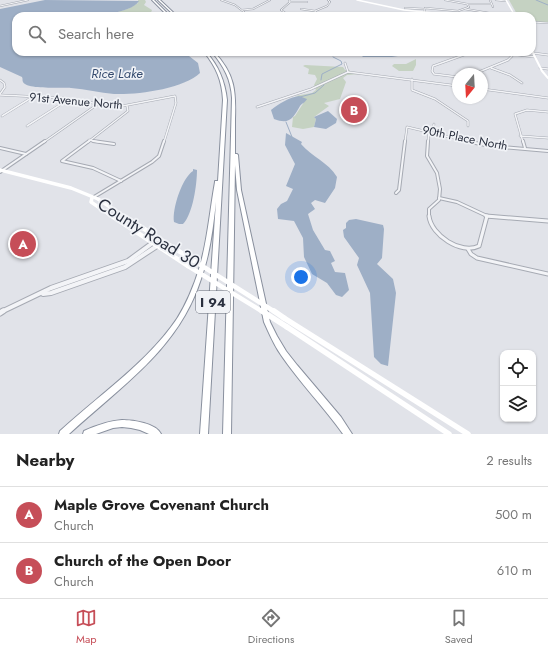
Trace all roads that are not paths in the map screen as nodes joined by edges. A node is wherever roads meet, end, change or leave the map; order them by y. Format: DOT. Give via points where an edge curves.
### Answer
graph roads {
  1 [pos="28,0"];
  2 [pos="153,0"];
  3 [pos="159,0"];
  4 [pos="221,0"];
  5 [pos="270,0"];
  6 [pos="289,0"];
  7 [pos="328,0"];
  8 [pos="356,0"];
  9 [pos="445,0"];
  10 [pos="454,0"];
  11 [pos="490,0"];
  12 [pos="496,0"];
  13 [pos="506,0"];
  14 [pos="290,2"];
  15 [pos="307,2"];
  16 [pos="467,4"];
  17 [pos="492,4"];
  18 [pos="0,6"];
  19 [pos="493,7"];
  20 [pos="405,8"];
  21 [pos="302,9"];
  22 [pos="424,9"];
  23 [pos="465,9"];
  24 [pos="242,10"];
  25 [pos="315,11"];
  26 [pos="165,12"];
  27 [pos="172,12"];
  28 [pos="244,12"];
  29 [pos="283,12"];
  30 [pos="424,12"];
  31 [pos="483,12"];
  32 [pos="512,12"];
  33 [pos="536,22"];
  34 [pos="548,23"];
  35 [pos="536,53"];
  36 [pos="548,55"];
  37 [pos="208,56"];
  38 [pos="216,56"];
  39 [pos="461,56"];
  40 [pos="510,56"];
  41 [pos="535,56"];
  42 [pos="345,63"];
  43 [pos="490,67"];
  44 [pos="540,68"];
  45 [pos="548,69"];
  46 [pos="348,72"];
  47 [pos="452,76"];
  48 [pos="548,78"];
  49 [pos="0,80"];
  50 [pos="412,80"];
  51 [pos="522,83"];
  52 [pos="452,85"];
  53 [pos="488,90"];
  54 [pos="0,95"];
  55 [pos="32,98"];
  56 [pos="548,98"];
  57 [pos="69,99"];
  58 [pos="99,104"];
  59 [pos="127,106"];
  60 [pos="257,107"];
  61 [pos="548,112"];
  62 [pos="2,116"];
  63 [pos="434,124"];
  64 [pos="26,126"];
  65 [pos="468,126"];
  66 [pos="431,131"];
  67 [pos="520,136"];
  68 [pos="548,138"];
  69 [pos="89,140"];
  70 [pos="114,144"];
  71 [pos="234,144"];
  72 [pos="0,148"];
  73 [pos="525,148"];
  74 [pos="548,151"];
  75 [pos="26,154"];
  76 [pos="221,170"];
  77 [pos="1,171"];
  78 [pos="122,180"];
  79 [pos="396,193"];
  80 [pos="92,198"];
  81 [pos="439,198"];
  82 [pos="487,216"];
  83 [pos="548,221"];
  84 [pos="158,239"];
  85 [pos="163,242"];
  86 [pos="152,243"];
  87 [pos="157,246"];
  88 [pos="468,249"];
  89 [pos="548,274"];
  90 [pos="42,294"];
  91 [pos="0,313"];
  92 [pos="63,434"];
  93 [pos="87,434"];
  94 [pos="157,434"];
  95 [pos="204,434"];
  96 [pos="227,434"];
  97 [pos="348,434"];
  98 [pos="449,434"];
  99 [pos="468,434"];
  1 -- 18 [label="street"];
  2 -- 26 [label="highway"];
  3 -- 27 [label="highway"];
  4 -- 24 [label="street"];
  5 -- 24 [label="street" via="253,9"];
  6 -- 14 [label="street"];
  7 -- 25 [label="street" via="328,5"];
  8 -- 30 [label="main road"];
  9 -- 10 [label="street"];
  10 -- 16 [label="street"];
  11 -- 17 [label="street"];
  12 -- 13 [label="street"];
  13 -- 32 [label="main road"];
  14 -- 15 [label="street"];
  14 -- 29 [label="street" via="280,10"];
  16 -- 17 [label="street"];
  16 -- 23 [label="street" via="469,6"];
  17 -- 19 [label="street"];
  20 -- 22 [label="street"];
  21 -- 25 [label="street"];
  22 -- 23 [label="street"];
  22 -- 30 [label="street"];
  23 -- 31 [label="street"];
  24 -- 28 [label="street"];
  33 -- 34 [label="street"];
  35 -- 36 [label="street"];
  37 -- 76 [label="highway, I 94" via="218,71 224,92"];
  38 -- 71 [label="highway, I 94" via="227,70 233,87"];
  39 -- 47 [label="street" via="433,66 434,74"];
  40 -- 43 [label="street" via="508,60"];
  41 -- 44 [label="main road"];
  42 -- 46 [label="street"];
  43 -- 51 [label="street"];
  44 -- 45 [label="street"];
  44 -- 48 [label="main road"];
  46 -- 50 [label="street"];
  46 -- 60 [label="street" via="311,89"];
  49 -- 54 [label="street, 91st Avenue North" via="5,87"];
  50 -- 52 [label="street"];
  50 -- 65 [label="street" via="413,91 439,102 468,121"];
  53 -- 56 [label="street"];
  54 -- 55 [label="street, 91st Avenue North"];
  55 -- 57 [label="street, 91st Avenue North"];
  55 -- 62 [label="street"];
  57 -- 58 [label="street, 91st Avenue North"];
  57 -- 64 [label="street"];
  58 -- 59 [label="street, 91st Avenue North"];
  58 -- 75 [label="street"];
  59 -- 69 [label="street" via="126,113"];
  59 -- 78 [label="street, 91st Avenue North" via="175,96 176,103 159,156"];
  61 -- 67 [label="street" via="520,111 515,116"];
  63 -- 66 [label="street"];
  66 -- 73 [label="street, 90th Place North" via="490,146"];
  66 -- 79 [label="street, 90th Place North" via="407,127 399,190"];
  66 -- 81 [label="street" via="427,156 438,176"];
  67 -- 68 [label="street"];
  67 -- 73 [label="street"];
  69 -- 70 [label="street"];
  69 -- 78 [label="street" via="62,161 93,168"];
  71 -- 96 [label="highway, I 94"];
  71 -- 97 [label="highway" via="239,190 267,322 276,342 292,366"];
  72 -- 75 [label="street"];
  73 -- 74 [label="street, 90th Place North"];
  75 -- 77 [label="street"];
  76 -- 92 [label="highway" via="199,279 182,316 140,368"];
  76 -- 95 [label="highway, I 94"];
  77 -- 80 [label="main road" via="71,188"];
  78 -- 80 [label="street"];
  80 -- 84 [label="main road, County Road 30" via="98,199"];
  80 -- 86 [label="main road, County Road 30" via="91,202"];
  81 -- 82 [label="street" via="457,202"];
  81 -- 88 [label="street" via="429,209 429,220 433,228"];
  82 -- 83 [label="street"];
  82 -- 88 [label="street" via="486,228 479,246"];
  84 -- 85 [label="main road, County Road 30"];
  84 -- 86 [label="street"];
  85 -- 87 [label="street"];
  85 -- 99 [label="main road, County Road 30, bridge"];
  86 -- 87 [label="main road, County Road 30"];
  86 -- 90 [label="street" via="128,261 51,288"];
  87 -- 90 [label="street" via="122,269"];
  87 -- 98 [label="main road, County Road 30, bridge" via="287,327"];
  88 -- 89 [label="street" via="477,258"];
  90 -- 91 [label="street"];
  93 -- 94 [label="highway" via="115,423 133,423"];
}
